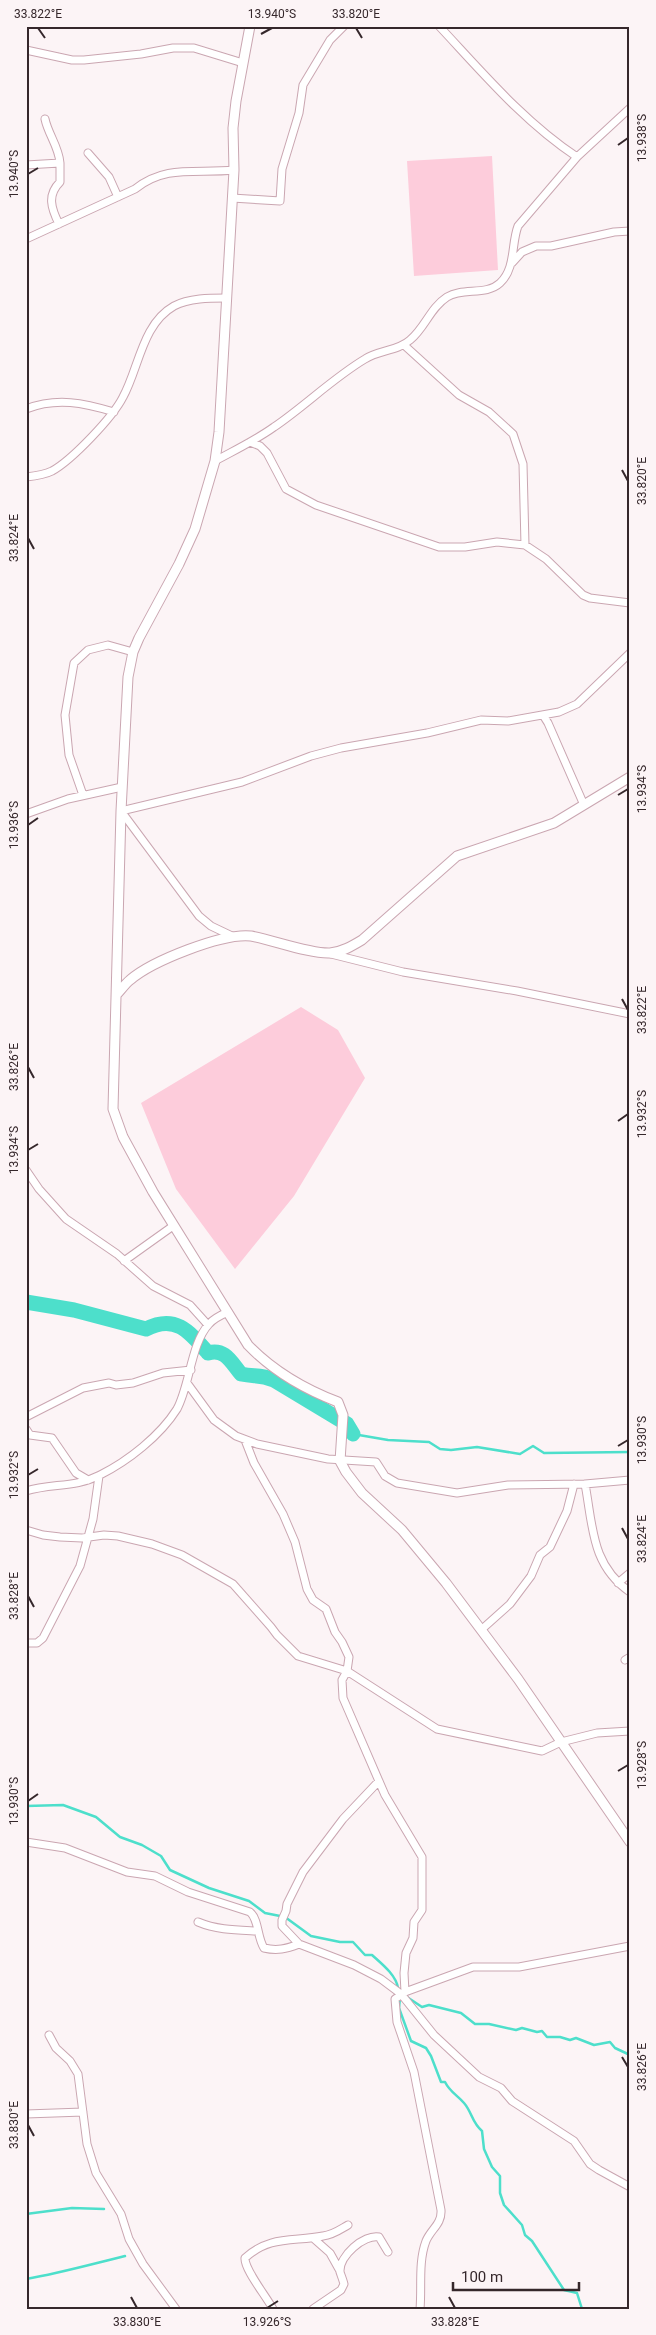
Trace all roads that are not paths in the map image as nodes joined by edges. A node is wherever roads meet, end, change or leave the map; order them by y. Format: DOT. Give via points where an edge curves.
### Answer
graph roads {
  1 [pos="250,26"];
  2 [pos="344,26"];
  3 [pos="439,26"];
  4 [pos="26,50"];
  5 [pos="243,63"];
  6 [pos="630,108"];
  7 [pos="45,119"];
  8 [pos="88,153"];
  9 [pos="576,157"];
  10 [pos="60,163"];
  11 [pos="26,166"];
  12 [pos="234,170"];
  13 [pos="118,197"];
  14 [pos="232,198"];
  15 [pos="58,224"];
  16 [pos="630,231"];
  17 [pos="26,239"];
  18 [pos="511,263"];
  19 [pos="226,298"];
  20 [pos="404,345"];
  21 [pos="26,409"];
  22 [pos="114,412"];
  23 [pos="250,442"];
  24 [pos="215,461"];
  25 [pos="26,477"];
  26 [pos="524,545"];
  27 [pos="630,604"];
  28 [pos="133,652"];
  29 [pos="630,652"];
  30 [pos="542,715"];
  31 [pos="630,777"];
  32 [pos="122,787"];
  33 [pos="83,795"];
  34 [pos="584,805"];
  35 [pos="121,811"];
  36 [pos="26,814"];
  37 [pos="232,936"];
  38 [pos="329,953"];
  39 [pos="116,994"];
  40 [pos="630,1014"];
  41 [pos="26,1170"];
  42 [pos="173,1226"];
  43 [pos="124,1261"];
  44 [pos="228,1312"];
  45 [pos="208,1325"];
  46 [pos="191,1370"];
  47 [pos="187,1383"];
  48 [pos="26,1417"];
  49 [pos="26,1429"];
  50 [pos="245,1440"];
  51 [pos="340,1461"];
  52 [pos="99,1476"];
  53 [pos="88,1480"];
  54 [pos="630,1480"];
  55 [pos="574,1484"];
  56 [pos="585,1484"];
  57 [pos="26,1490"];
  58 [pos="26,1530"];
  59 [pos="89,1536"];
  60 [pos="630,1574"];
  61 [pos="618,1583"];
  62 [pos="630,1592"];
  63 [pos="481,1630"];
  64 [pos="26,1644"];
  65 [pos="347,1671"];
  66 [pos="630,1731"];
  67 [pos="561,1742"];
  68 [pos="379,1780"];
  69 [pos="629,1839"];
  70 [pos="26,1842"];
  71 [pos="198,1922"];
  72 [pos="257,1931"];
  73 [pos="299,1944"];
  74 [pos="630,1946"];
  75 [pos="403,1993"];
  76 [pos="49,2035"];
  77 [pos="83,2112"];
  78 [pos="26,2114"];
  79 [pos="630,2187"];
  80 [pos="348,2225"];
  81 [pos="313,2238"];
  82 [pos="388,2252"];
  83 [pos="340,2271"];
  84 [pos="176,2309"];
  85 [pos="273,2309"];
  86 [pos="313,2309"];
  87 [pos="420,2309"];
  1 -- 5 [label="street"];
  2 -- 14 [label="street" via="330,40 304,85 282,169 280,201"];
  3 -- 9 [label="street" via="493,86 558,145"];
  4 -- 5 [label="street" via="84,60 194,48"];
  5 -- 12 [label="street" via="233,128"];
  6 -- 9 [label="street"];
  7 -- 10 [label="street"];
  8 -- 13 [label="street" via="109,177"];
  9 -- 18 [label="street" via="518,226"];
  10 -- 11 [label="street"];
  10 -- 15 [label="street" via="60,182 50,196"];
  12 -- 13 [label="street" via="176,171 150,178"];
  12 -- 14 [label="street"];
  13 -- 15 [label="street"];
  14 -- 19 [label="street"];
  15 -- 17 [label="street"];
  16 -- 18 [label="street" via="536,246 522,252"];
  18 -- 20 [label="street" via="501,282 492,288 454,293 445,298"];
  19 -- 22 [label="street" via="198,299 175,306 154,324"];
  19 -- 24 [label="street" via="220,432"];
  20 -- 23 [label="street" via="364,359"];
  20 -- 26 [label="street" via="459,395 489,412 512,434 523,464"];
  21 -- 22 [label="street" via="58,401"];
  22 -- 25 [label="street" via="82,446 52,471"];
  23 -- 24 [label="street"];
  23 -- 26 [label="street" via="266,453 286,489 316,505 439,547 497,542"];
  24 -- 28 [label="street" via="195,529"];
  26 -- 27 [label="street" via="546,559 583,595"];
  28 -- 32 [label="street" via="128,677"];
  28 -- 33 [label="street" via="108,646 88,650 74,663 65,715 69,755"];
  29 -- 30 [label="street" via="576,704"];
  30 -- 34 [label="street"];
  30 -- 35 [label="street" via="508,721 481,720 341,748 234,784"];
  31 -- 34 [label="street"];
  32 -- 33 [label="street"];
  32 -- 35 [label="street"];
  33 -- 36 [label="street"];
  34 -- 38 [label="street" via="554,822 457,856 362,940 350,948"];
  35 -- 37 [label="street" via="193,910 211,926"];
  35 -- 39 [label="street"];
  37 -- 38 [label="street" via="250,936"];
  37 -- 39 [label="street" via="146,970"];
  38 -- 40 [label="street" via="410,973"];
  39 -- 42 [label="street" via="114,1114 132,1155"];
  41 -- 43 [label="street" via="58,1212"];
  42 -- 43 [label="street"];
  42 -- 44 [label="street"];
  43 -- 45 [label="street" via="154,1286 190,1305"];
  44 -- 45 [label="street"];
  44 -- 51 [label="street" via="258,1355 302,1387 338,1402 343,1415"];
  45 -- 46 [label="street"];
  46 -- 47 [label="street"];
  46 -- 48 [label="street" via="163,1373 133,1384 109,1383 83,1388"];
  47 -- 50 [label="street" via="214,1420"];
  47 -- 52 [label="street" via="176,1410 161,1428 132,1455"];
  49 -- 53 [label="street" via="30,1435 52,1438 76,1473"];
  50 -- 51 [label="street"];
  50 -- 65 [label="street" via="295,1542 307,1589 313,1600 326,1609 349,1657"];
  51 -- 55 [label="street" via="369,1460 376,1462 385,1476 397,1484 457,1494 508,1485"];
  51 -- 63 [label="street" via="353,1482 422,1553"];
  52 -- 53 [label="street"];
  52 -- 59 [label="street"];
  53 -- 57 [label="street" via="75,1485"];
  54 -- 56 [label="street"];
  55 -- 56 [label="street"];
  55 -- 63 [label="street" via="550,1547 540,1555 531,1576 510,1604"];
  56 -- 61 [label="street" via="598,1550 606,1570"];
  58 -- 59 [label="street" via="60,1537"];
  59 -- 64 [label="street" via="80,1566 43,1638 37,1643"];
  59 -- 65 [label="street" via="118,1536 152,1544 203,1565 233,1584 298,1656"];
  60 -- 61 [label="street"];
  61 -- 62 [label="street"];
  63 -- 67 [label="street"];
  65 -- 67 [label="street" via="437,1729 542,1751"];
  65 -- 68 [label="street" via="342,1680 343,1698"];
  66 -- 67 [label="street" via="597,1733"];
  67 -- 69 [label="street"];
  68 -- 73 [label="street" via="354,1806 303,1872 287,1904 282,1926"];
  68 -- 75 [label="street" via="422,1861 422,1910 414,1922 413,1938 406,1952"];
  70 -- 72 [label="street" via="65,1848 127,1872 155,1876 188,1892 250,1912"];
  71 -- 72 [label="street" via="209,1927"];
  72 -- 73 [label="street" via="264,1948 275,1951"];
  73 -- 75 [label="street" via="354,1965"];
  74 -- 75 [label="street" via="519,1967 473,1967"];
  75 -- 79 [label="street" via="434,2035 479,2078 501,2088 512,2101 574,2141 598,2170"];
  75 -- 87 [label="street" via="396,1999 397,2022 414,2072 441,2210 441,2219 426,2241 421,2267"];
  76 -- 77 [label="street" via="56,2048 76,2067"];
  77 -- 78 [label="street"];
  77 -- 84 [label="street" via="87,2144 101,2183 115,2202 143,2264"];
  80 -- 81 [label="street"];
  81 -- 83 [label="street" via="330,2254"];
  81 -- 85 [label="street" via="276,2241 245,2258 246,2269"];
  82 -- 83 [label="street" via="379,2237 365,2237 352,2249"];
  83 -- 86 [label="street" via="344,2284 341,2290"];
}
